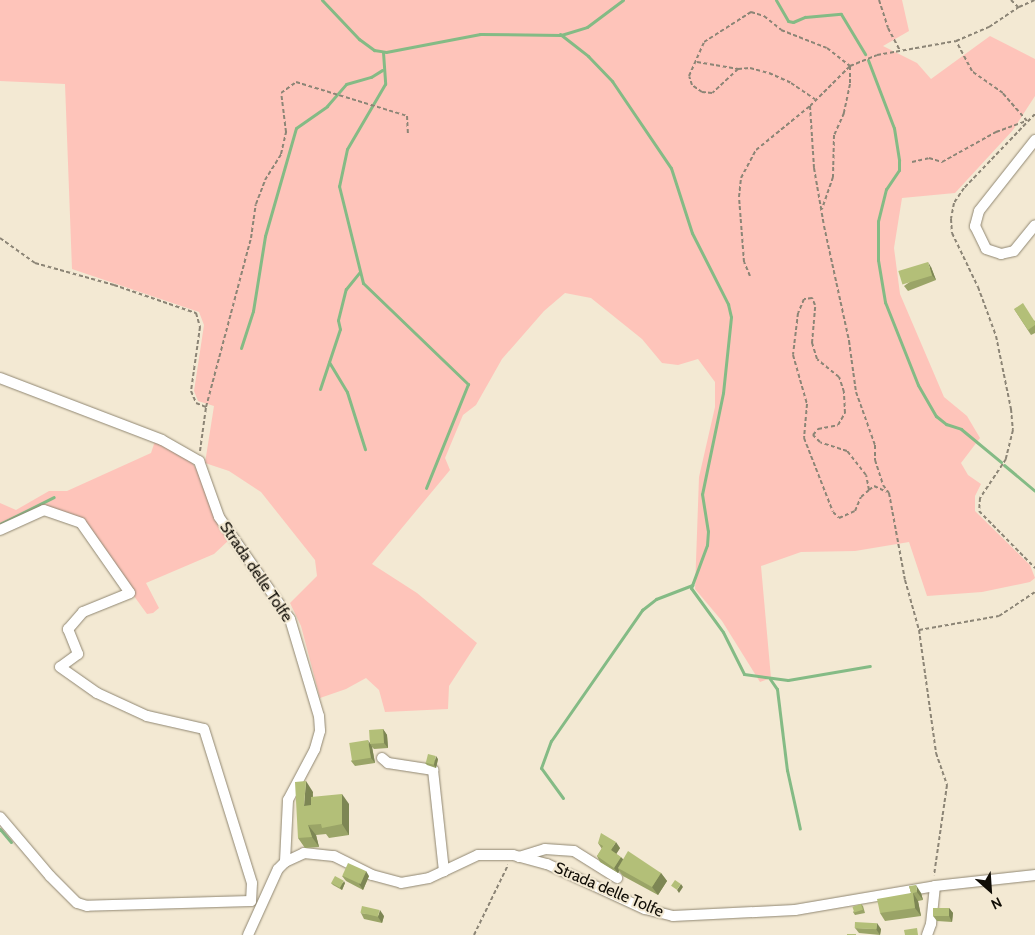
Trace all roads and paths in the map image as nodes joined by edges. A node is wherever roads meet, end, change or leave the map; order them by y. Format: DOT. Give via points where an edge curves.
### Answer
graph roads {
  1 [pos="879,0"];
  2 [pos="1011,0"];
  3 [pos="1035,0"];
  4 [pos="1019,7"];
  5 [pos="956,41"];
  6 [pos="901,51"];
  7 [pos="697,62"];
  8 [pos="850,66"];
  9 [pos="738,69"];
  10 [pos="815,99"];
  11 [pos="810,106"];
  12 [pos="1035,114"];
  13 [pos="1027,121"];
  14 [pos="408,134"];
  15 [pos="1035,140"];
  16 [pos="912,162"];
  17 [pos="1035,225"];
  18 [pos="824,226"];
  19 [pos="0,238"];
  20 [pos="750,276"];
  21 [pos="0,378"];
  22 [pos="206,407"];
  23 [pos="199,461"];
  24 [pos="869,490"];
  25 [pos="889,493"];
  26 [pos="0,530"];
  27 [pos="1035,568"];
  28 [pos="1035,592"];
  29 [pos="919,630"];
  30 [pos="382,758"];
  31 [pos="0,817"];
  32 [pos="516,856"];
  33 [pos="285,862"];
  34 [pos="444,871"];
  35 [pos="1035,875"];
  36 [pos="617,878"];
  37 [pos="935,886"];
  38 [pos="248,935"];
  39 [pos="474,935"];
  40 [pos="927,935"];
  1 -- 6 [label="path" via="888,28"];
  2 -- 4 [label="path"];
  3 -- 4 [label="path"];
  4 -- 5 [label="path" via="989,27"];
  5 -- 6 [label="path"];
  5 -- 13 [label="path" via="972,71 1003,93"];
  6 -- 8 [label="path" via="878,55"];
  7 -- 8 [label="path" via="704,42 751,12 764,16 781,30 827,48"];
  7 -- 9 [label="path"];
  7 -- 9 [label="path" via="690,76 692,85 702,92 712,93 722,87"];
  8 -- 10 [label="path"];
  8 -- 18 [label="path" via="844,112 834,135 833,177 822,209"];
  9 -- 10 [label="path" via="750,68 769,73 791,82"];
  10 -- 11 [label="path"];
  11 -- 18 [label="path" via="814,168"];
  11 -- 20 [label="path" via="756,150 741,178 742,243"];
  12 -- 13 [label="path"];
  13 -- 16 [label="path" via="996,132 942,162 929,158"];
  13 -- 27 [label="path" via="964,188 954,203 951,219 952,233 978,287 996,336 1011,409 1013,430 1006,459 980,498 979,511"];
  14 -- 22 [label="path" via="407,116 296,82 281,94 286,132 283,147 256,204 251,238"];
  15 -- 17 [label="street" via="977,214 977,232 986,249 997,254 1010,252"];
  18 -- 25 [label="path" via="849,342 856,392 875,446 881,477"];
  19 -- 22 [label="path" via="35,264 114,285 196,313 200,328 191,390 196,403"];
  21 -- 23 [label="street" via="162,440"];
  22 -- 23 [label="path"];
  23 -- 33 [label="street, Strada delle Tolfe" via="219,517 290,619 319,716 320,732 315,749 288,800"];
  24 -- 24 [label="path" via="861,497 855,511 839,518 804,438 808,404 793,355 798,313 804,299 812,298 815,305 812,343 817,359 839,377 845,413 838,425 818,429 813,436 820,442 847,451 866,475"];
  24 -- 25 [label="path" via="874,486"];
  25 -- 29 [label="path" via="905,580"];
  26 -- 31 [label="street" via="44,510 82,523 130,593 83,612 68,629 78,654 60,667 97,693 147,716 204,730 252,883 251,901 87,906 77,903"];
  28 -- 29 [label="path" via="999,616"];
  29 -- 37 [label="path" via="936,753 947,785"];
  30 -- 34 [label="street" via="388,763 433,770"];
  32 -- 34 [label="street, Strada delle Tolfe" via="478,855"];
  32 -- 36 [label="street" via="545,849 574,851"];
  32 -- 37 [label="street, Strada delle Tolfe" via="547,864 645,909 673,916 795,910"];
  32 -- 39 [label="path"];
  33 -- 34 [label="street, Strada delle Tolfe" via="304,853 317,852 401,883 424,880"];
  33 -- 38 [label="street, Strada delle Tolfe" via="276,874"];
  35 -- 37 [label="street, Strada delle Tolfe"];
  37 -- 40 [label="street"];
}
